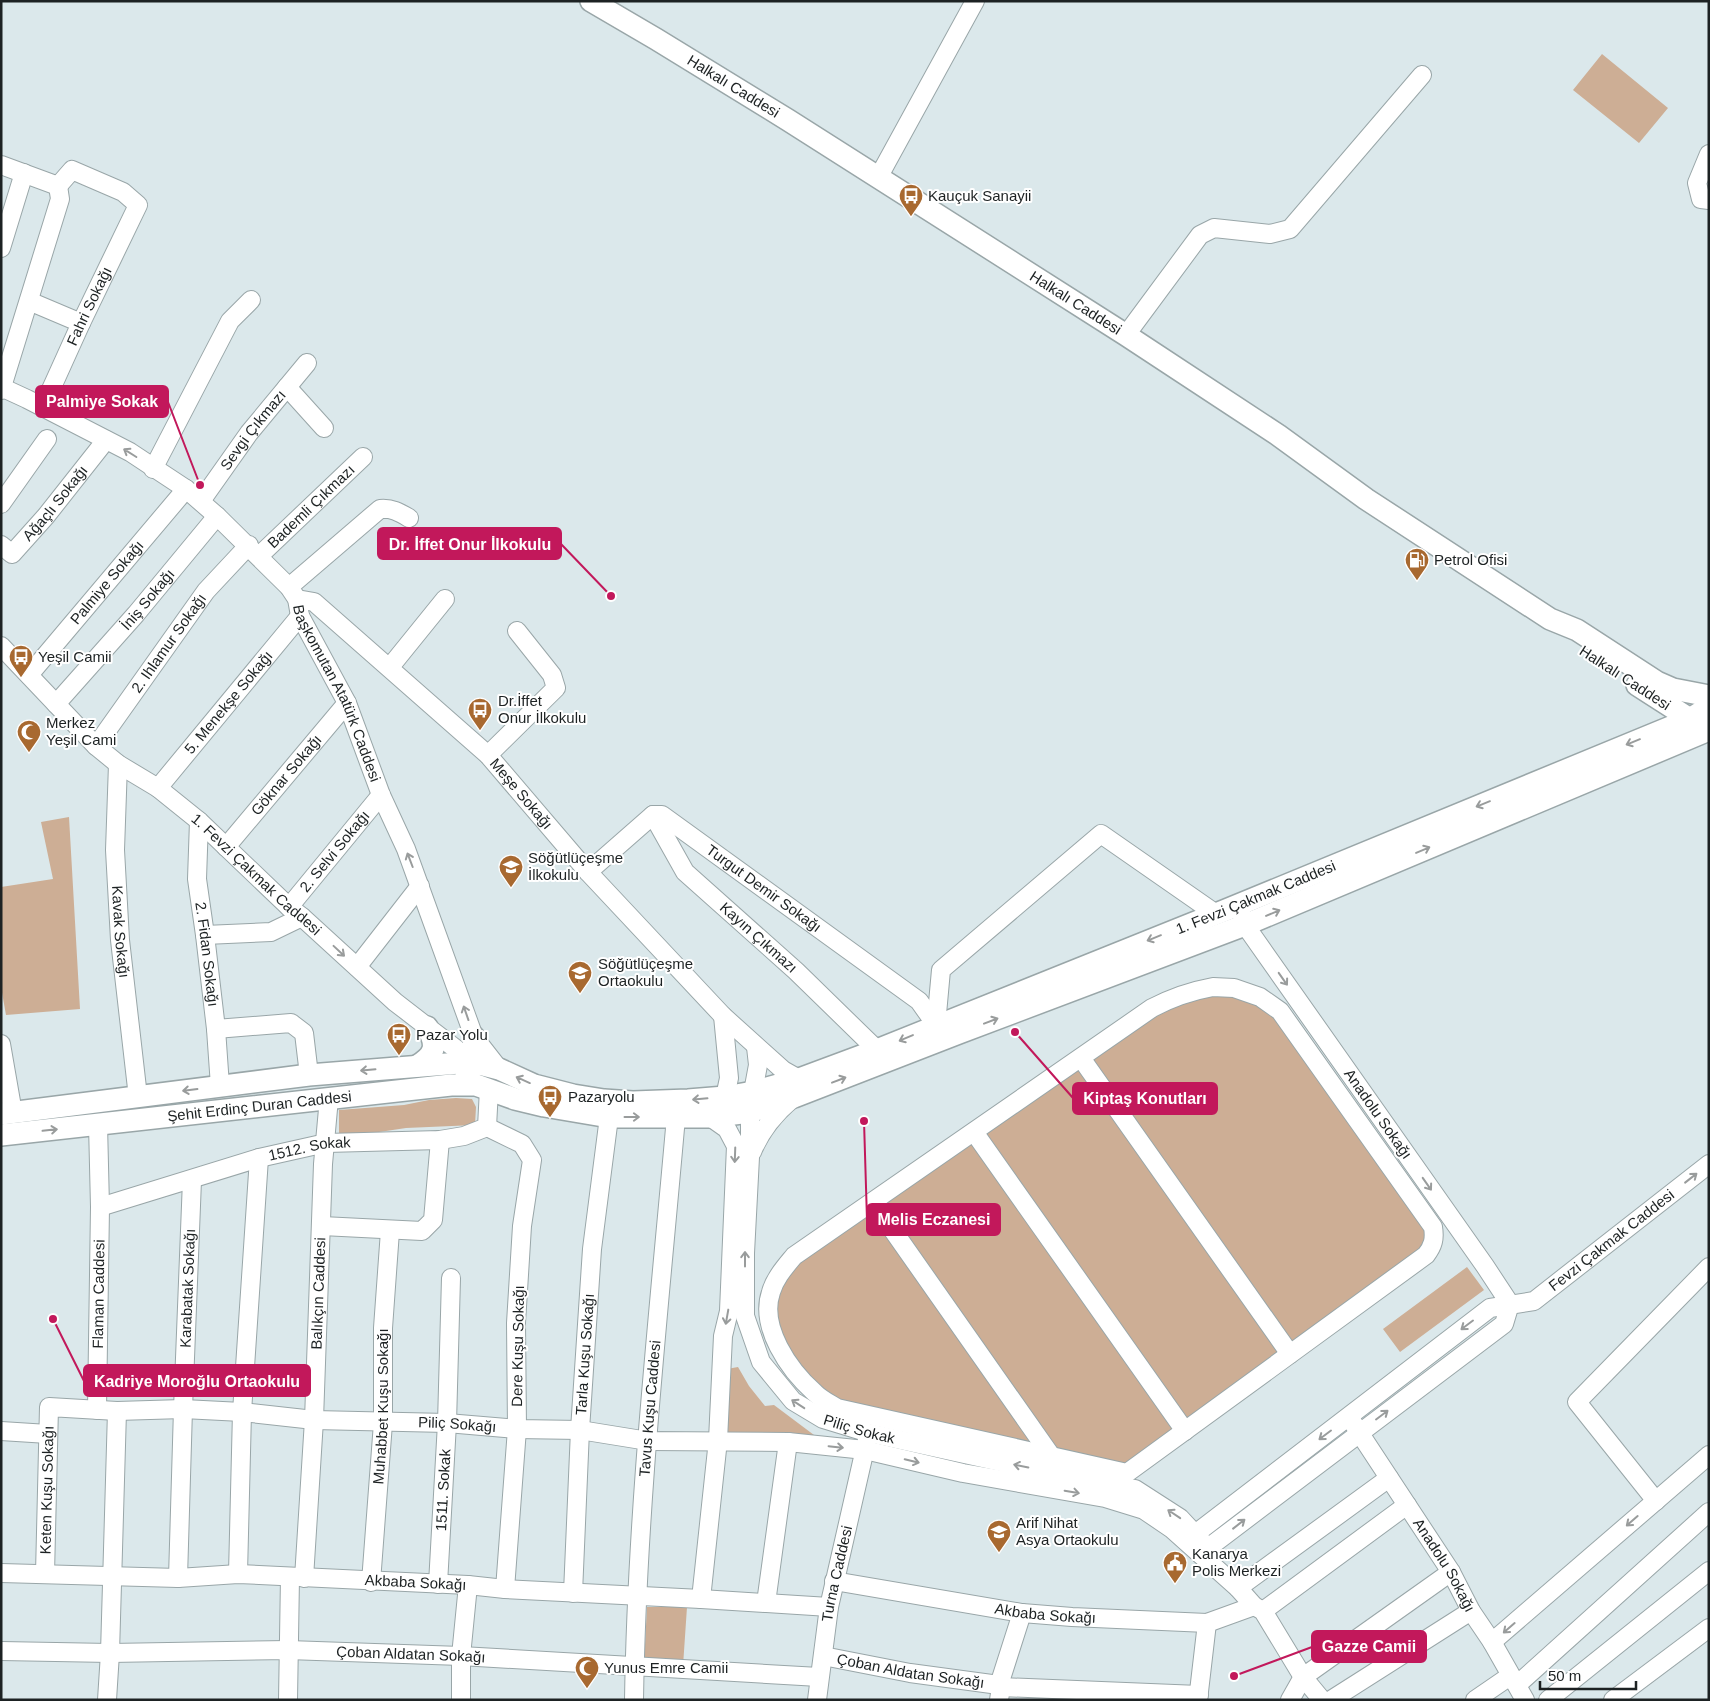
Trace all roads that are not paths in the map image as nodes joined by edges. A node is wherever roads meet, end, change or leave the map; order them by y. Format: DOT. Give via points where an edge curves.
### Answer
graph roads {
  1 [pos="591,1"];
  2 [pos="975,1"];
  3 [pos="1422,75"];
  4 [pos="1709,154"];
  5 [pos="1,165"];
  6 [pos="24,173"];
  7 [pos="878,178"];
  8 [pos="58,186"];
  9 [pos="1709,200"];
  10 [pos="1,248"];
  11 [pos="251,300"];
  12 [pos="29,301"];
  13 [pos="81,323"];
  14 [pos="1126,335"];
  15 [pos="307,363"];
  16 [pos="287,387"];
  17 [pos="2,389"];
  18 [pos="43,407"];
  19 [pos="324,428"];
  20 [pos="47,439"];
  21 [pos="106,440"];
  22 [pos="364,458"];
  23 [pos="153,468"];
  24 [pos="186,489"];
  25 [pos="201,501"];
  26 [pos="1,504"];
  27 [pos="217,516"];
  28 [pos="409,518"];
  29 [pos="1,545"];
  30 [pos="254,550"];
  31 [pos="445,599"];
  32 [pos="296,601"];
  33 [pos="1550,619"];
  34 [pos="517,631"];
  35 [pos="1,646"];
  36 [pos="390,668"];
  37 [pos="29,675"];
  38 [pos="1709,696"];
  39 [pos="1661,700"];
  40 [pos="56,704"];
  41 [pos="347,704"];
  42 [pos="1709,707"];
  43 [pos="1700,721"];
  44 [pos="1668,728"];
  45 [pos="1709,730"];
  46 [pos="96,746"];
  47 [pos="488,755"];
  48 [pos="118,764"];
  49 [pos="158,788"];
  50 [pos="382,795"];
  51 [pos="653,816"];
  52 [pos="199,821"];
  53 [pos="226,847"];
  54 [pos="588,872"];
  55 [pos="420,886"];
  56 [pos="1238,905"];
  57 [pos="295,912"];
  58 [pos="1207,917"];
  59 [pos="1245,925"];
  60 [pos="205,935"];
  61 [pos="1215,936"];
  62 [pos="356,967"];
  63 [pos="724,1016"];
  64 [pos="936,1025"];
  65 [pos="427,1027"];
  66 [pos="216,1029"];
  67 [pos="474,1037"];
  68 [pos="1,1044"];
  69 [pos="756,1047"];
  70 [pos="877,1050"];
  71 [pos="1081,1058"];
  72 [pos="472,1062"];
  73 [pos="446,1064"];
  74 [pos="417,1066"];
  75 [pos="498,1069"];
  76 [pos="309,1075"];
  77 [pos="461,1085"];
  78 [pos="220,1086"];
  79 [pos="796,1088"];
  80 [pos="489,1089"];
  81 [pos="138,1097"];
  82 [pos="725,1097"];
  83 [pos="329,1098"];
  84 [pos="516,1098"];
  85 [pos="752,1102"];
  86 [pos="7,1113"];
  87 [pos="609,1117"];
  88 [pos="676,1117"];
  89 [pos="710,1117"];
  90 [pos="98,1124"];
  91 [pos="487,1127"];
  92 [pos="974,1132"];
  93 [pos="1,1135"];
  94 [pos="440,1140"];
  95 [pos="326,1143"];
  96 [pos="750,1157"];
  97 [pos="259,1158"];
  98 [pos="1709,1164"];
  99 [pos="192,1180"];
  100 [pos="873,1202"];
  101 [pos="100,1207"];
  102 [pos="322,1226"];
  103 [pos="739,1227"];
  104 [pos="390,1231"];
  105 [pos="1709,1267"];
  106 [pos="452,1278"];
  107 [pos="1510,1304"];
  108 [pos="1290,1354"];
  109 [pos="790,1364"];
  110 [pos="772,1377"];
  111 [pos="48,1407"];
  112 [pos="183,1409"];
  113 [pos="97,1410"];
  114 [pos="117,1411"];
  115 [pos="242,1412"];
  116 [pos="1349,1417"];
  117 [pos="314,1420"];
  118 [pos="383,1423"];
  119 [pos="447,1423"];
  120 [pos="516,1429"];
  121 [pos="580,1430"];
  122 [pos="1,1431"];
  123 [pos="1185,1431"];
  124 [pos="1359,1432"];
  125 [pos="48,1434"];
  126 [pos="718,1440"];
  127 [pos="648,1441"];
  128 [pos="788,1442"];
  129 [pos="867,1442"];
  130 [pos="1709,1455"];
  131 [pos="1052,1457"];
  132 [pos="1389,1478"];
  133 [pos="1656,1501"];
  134 [pos="1407,1505"];
  135 [pos="1709,1512"];
  136 [pos="1190,1537"];
  137 [pos="1207,1556"];
  138 [pos="1709,1571"];
  139 [pos="1451,1572"];
  140 [pos="1,1573"];
  141 [pos="45,1574"];
  142 [pos="238,1574"];
  143 [pos="113,1577"];
  144 [pos="178,1578"];
  145 [pos="297,1578"];
  146 [pos="834,1581"];
  147 [pos="371,1582"];
  148 [pos="438,1584"];
  149 [pos="468,1585"];
  150 [pos="1238,1588"];
  151 [pos="505,1589"];
  152 [pos="572,1593"];
  153 [pos="637,1596"];
  154 [pos="701,1599"];
  155 [pos="766,1603"];
  156 [pos="829,1607"];
  157 [pos="1259,1608"];
  158 [pos="1471,1611"];
  159 [pos="1022,1613"];
  160 [pos="1208,1623"];
  161 [pos="1709,1628"];
  162 [pos="1492,1642"];
  163 [pos="288,1650"];
  164 [pos="1,1651"];
  165 [pos="110,1653"];
  166 [pos="461,1656"];
  167 [pos="823,1656"];
  168 [pos="635,1665"];
  169 [pos="819,1677"];
  170 [pos="1303,1677"];
  171 [pos="1517,1687"];
  172 [pos="1000,1691"];
  173 [pos="1198,1697"];
  174 [pos="107,1700"];
  175 [pos="288,1700"];
  176 [pos="461,1700"];
  177 [pos="634,1700"];
  178 [pos="817,1700"];
  179 [pos="1290,1700"];
  180 [pos="1322,1700"];
  181 [pos="1331,1700"];
  182 [pos="1475,1700"];
  183 [pos="1548,1700"];
  184 [pos="1613,1700"];
  1 -- 7 [label="main road, Halkalı Caddesi" via="656,38"];
  2 -- 7 [label="street"];
  3 -- 14 [label="street" via="1290,229 1270,234 1214,228 1200,235"];
  4 -- 9 [label="street" via="1697,183 1701,199"];
  5 -- 6 [label="street"];
  6 -- 8 [label="street"];
  6 -- 10 [label="street"];
  7 -- 14 [label="main road, Halkalı Caddesi"];
  8 -- 12 [label="street" via="60,199"];
  8 -- 13 [label="street, Fahri Sokağı" via="72,170 123,192 138,205"];
  11 -- 23 [label="street" via="230,320"];
  12 -- 13 [label="street"];
  12 -- 17 [label="street"];
  13 -- 18 [label="street, Fahri Sokağı"];
  14 -- 33 [label="main road, Halkalı Caddesi"];
  15 -- 16 [label="street, Sevgi Çıkmazı"];
  16 -- 19 [label="street"];
  16 -- 25 [label="street, Sevgi Çıkmazı" via="249,433"];
  17 -- 18 [label="street, Başkomutan Atatürk Caddesi"];
  18 -- 21 [label="street, Başkomutan Atatürk Caddesi"];
  20 -- 26 [label="street"];
  23 -- 21 [label="street, Başkomutan Atatürk Caddesi, one-way"];
  21 -- 29 [label="street, Ağaçlı Sokağı" via="12,554"];
  22 -- 30 [label="street, Bademli Çıkmazı"];
  23 -- 24 [label="street, Başkomutan Atatürk Caddesi"];
  24 -- 25 [label="street, Başkomutan Atatürk Caddesi"];
  24 -- 37 [label="street, Palmiye Sokağı"];
  25 -- 27 [label="street, Başkomutan Atatürk Caddesi"];
  27 -- 30 [label="street, Başkomutan Atatürk Caddesi"];
  27 -- 40 [label="street, İniş Sokağı"];
  28 -- 32 [label="street, 5. Menekşe Sokağı" via="388,508 380,509"];
  30 -- 32 [label="street, Başkomutan Atatürk Caddesi"];
  30 -- 46 [label="street, 2. Ihlamur Sokağı" via="206,592"];
  31 -- 36 [label="street"];
  32 -- 36 [label="street, Meşe Sokağı" via="314,602"];
  32 -- 41 [label="street, Başkomutan Atatürk Caddesi"];
  32 -- 49 [label="street, 5. Menekşe Sokağı"];
  33 -- 38 [label="main road, Halkalı Caddesi" via="1577,630 1673,690"];
  33 -- 39 [label="main road, Halkalı Caddesi" via="1567,640"];
  34 -- 47 [label="street" via="552,675 556,688"];
  35 -- 37 [label="street, 1. Fevzi Çakmak Caddesi"];
  36 -- 47 [label="street, Meşe Sokağı"];
  37 -- 40 [label="street, 1. Fevzi Çakmak Caddesi"];
  39 -- 43 [label="main road, Halkalı Caddesi"];
  39 -- 44 [label="main road" via="1674,717"];
  40 -- 46 [label="street, 1. Fevzi Çakmak Caddesi"];
  41 -- 50 [label="street, Başkomutan Atatürk Caddesi"];
  41 -- 53 [label="street, Göknar Sokağı"];
  42 -- 43 [label="main road, 1. Fevzi Çakmak Caddesi"];
  43 -- 44 [label="main road, 1. Fevzi Çakmak Caddesi"];
  44 -- 56 [label="main road, 1. Fevzi Çakmak Caddesi, one-way"];
  59 -- 45 [label="main road, one-way"];
  46 -- 48 [label="street, 1. Fevzi Çakmak Caddesi"];
  47 -- 54 [label="street, Meşe Sokağı"];
  48 -- 49 [label="street, 1. Fevzi Çakmak Caddesi"];
  48 -- 81 [label="street, Kavak Sokağı" via="115,850 120,931"];
  49 -- 52 [label="street, 1. Fevzi Çakmak Caddesi"];
  55 -- 50 [label="street, Başkomutan Atatürk Caddesi, one-way"];
  50 -- 57 [label="street, 2. Selvi Sokağı"];
  51 -- 54 [label="street"];
  51 -- 64 [label="street, Turgut Demir Sokağı" via="662,815 919,1001"];
  51 -- 70 [label="street, Kayın Çıkmazı" via="684,872 796,970"];
  52 -- 53 [label="street, 1. Fevzi Çakmak Caddesi"];
  52 -- 60 [label="street, 2. Fidan Sokağı" via="196,879"];
  53 -- 57 [label="street, 1. Fevzi Çakmak Caddesi"];
  54 -- 63 [label="street, Meşe Sokağı"];
  55 -- 62 [label="street"];
  67 -- 55 [label="street, Başkomutan Atatürk Caddesi, one-way"];
  56 -- 58 [label="main road, 1. Fevzi Çakmak Caddesi"];
  56 -- 59 [label="street, Anadolu Sokağı"];
  57 -- 60 [label="street" via="272,932"];
  57 -- 62 [label="street, 1. Fevzi Çakmak Caddesi, one-way"];
  58 -- 61 [label="main road" via="1206,923"];
  58 -- 64 [label="main road, 1. Fevzi Çakmak Caddesi, one-way"];
  58 -- 64 [label="street" via="1101,834 941,970"];
  59 -- 61 [label="main road"];
  59 -- 107 [label="street, Anadolu Sokağı, one-way"];
  60 -- 66 [label="street, 2. Fidan Sokağı"];
  79 -- 61 [label="main road, one-way"];
  62 -- 65 [label="street, 1. Fevzi Çakmak Caddesi"];
  63 -- 69 [label="street, Meşe Sokağı"];
  63 -- 82 [label="street" via="729,1078"];
  64 -- 70 [label="main road, 1. Fevzi Çakmak Caddesi, one-way"];
  65 -- 72 [label="street, 1. Fevzi Çakmak Caddesi"];
  65 -- 74 [label="main road" via="434,1038 433,1049 428,1059"];
  66 -- 76 [label="street" via="291,1024 304,1033"];
  66 -- 78 [label="street, 2. Fidan Sokağı"];
  67 -- 72 [label="main road"];
  67 -- 75 [label="street, Başkomutan Atatürk Caddesi"];
  68 -- 86 [label="street"];
  69 -- 79 [label="street, Meşe Sokağı" via="783,1070"];
  69 -- 85 [label="street, Piliç Sokak" via="758,1065"];
  70 -- 79 [label="main road, 1. Fevzi Çakmak Caddesi"];
  71 -- 92 [label="street"];
  71 -- 108 [label="street"];
  71 -- 108 [label="street" via="1152,1008 1192,990 1234,988 1260,997 1280,1011 1433,1227 1435,1237 1426,1255"];
  72 -- 73 [label="main road, Şehit Erdinç Duran Caddesi"];
  72 -- 75 [label="main road, Şehit Erdinç Duran Caddesi"];
  72 -- 77 [label="main road"];
  72 -- 84 [label="street, 1. Fevzi Çakmak Caddesi"];
  73 -- 74 [label="main road, Şehit Erdinç Duran Caddesi"];
  73 -- 77 [label="main road" via="457,1075"];
  74 -- 76 [label="main road, Şehit Erdinç Duran Caddesi, one-way"];
  82 -- 75 [label="main road, Şehit Erdinç Duran Caddesi, one-way" via="604,1100 534,1085"];
  76 -- 78 [label="main road, Şehit Erdinç Duran Caddesi"];
  77 -- 80 [label="main road, Şehit Erdinç Duran Caddesi"];
  77 -- 83 [label="main road, Şehit Erdinç Duran Caddesi"];
  78 -- 81 [label="main road, Şehit Erdinç Duran Caddesi, one-way"];
  79 -- 85 [label="main road, Şehit Erdinç Duran Caddesi"];
  79 -- 96 [label="street" via="767,1124"];
  80 -- 84 [label="main road, Şehit Erdinç Duran Caddesi"];
  80 -- 91 [label="street"];
  81 -- 86 [label="main road, Şehit Erdinç Duran Caddesi"];
  82 -- 85 [label="main road"];
  83 -- 90 [label="main road, Şehit Erdinç Duran Caddesi"];
  83 -- 95 [label="street, Balıkçın Caddesi"];
  84 -- 87 [label="main road, Şehit Erdinç Duran Caddesi"];
  85 -- 89 [label="main road, Şehit Erdinç Duran Caddesi"];
  85 -- 96 [label="street, Piliç Sokak"];
  87 -- 88 [label="main road, Şehit Erdinç Duran Caddesi, one-way"];
  87 -- 121 [label="street, Tarla Kuşu Sokağı" via="592,1249"];
  88 -- 89 [label="main road, Şehit Erdinç Duran Caddesi"];
  88 -- 127 [label="street, Tavus Kuşu Caddesi"];
  89 -- 103 [label="street, one-way" via="728,1130 736,1146"];
  93 -- 90 [label="main road, Şehit Erdinç Duran Caddesi, one-way"];
  90 -- 101 [label="street, Flaman Caddesi"];
  91 -- 94 [label="street, 1512. Sokak" via="464,1136"];
  91 -- 120 [label="street, Dere Kuşu Sokağı" via="522,1144 532,1160 522,1226 516,1323"];
  92 -- 100 [label="street"];
  92 -- 123 [label="street"];
  94 -- 95 [label="street, 1512. Sokak"];
  94 -- 104 [label="street" via="433,1220 422,1231"];
  95 -- 97 [label="street, 1512. Sokak"];
  95 -- 102 [label="street, Balıkçın Caddesi"];
  96 -- 103 [label="street, Piliç Sokak"];
  97 -- 99 [label="street, 1512. Sokak"];
  97 -- 115 [label="street"];
  107 -- 98 [label="street, Fevzi Çakmak Caddesi, one-way" via="1534,1301"];
  99 -- 101 [label="street, 1512. Sokak"];
  99 -- 112 [label="street, Karabatak Sokağı"];
  100 -- 109 [label="street" via="794,1256 777,1280 771,1292 768,1316 776,1341"];
  100 -- 131 [label="street"];
  101 -- 113 [label="street, Flaman Caddesi"];
  102 -- 104 [label="street"];
  102 -- 117 [label="street, Balıkçın Caddesi"];
  110 -- 103 [label="street, Piliç Sokak, one-way" via="761,1362 745,1316"];
  103 -- 126 [label="street, one-way" via="724,1336"];
  104 -- 118 [label="street, Muhabbet Kuşu Sokağı" via="383,1328"];
  105 -- 133 [label="street" via="1577,1402"];
  106 -- 119 [label="street, 1511. Sokak"];
  107 -- 116 [label="street, one-way" via="1490,1308"];
  124 -- 107 [label="street, one-way" via="1504,1324"];
  108 -- 123 [label="street"];
  109 -- 110 [label="street"];
  109 -- 131 [label="street" via="816,1394 837,1408"];
  129 -- 110 [label="street, Piliç Sokak, one-way" via="793,1401"];
  111 -- 113 [label="street, Piliç Sokağı"];
  111 -- 125 [label="street, Keten Kuşu Sokağı"];
  112 -- 114 [label="street, Piliç Sokağı"];
  112 -- 115 [label="street, Piliç Sokağı"];
  112 -- 144 [label="street, Karabatak Sokağı"];
  113 -- 114 [label="street, Piliç Sokağı"];
  114 -- 143 [label="street"];
  115 -- 117 [label="street, Piliç Sokağı"];
  115 -- 142 [label="street"];
  116 -- 124 [label="street, Anadolu Sokağı"];
  116 -- 136 [label="street, one-way"];
  117 -- 118 [label="street, Piliç Sokağı"];
  117 -- 145 [label="street, Balıkçın Caddesi"];
  118 -- 119 [label="street, Piliç Sokağı"];
  118 -- 147 [label="street, Muhabbet Kuşu Sokağı"];
  119 -- 120 [label="street, Piliç Sokağı"];
  119 -- 148 [label="street, 1511. Sokak"];
  120 -- 121 [label="street, Piliç Sokağı"];
  120 -- 151 [label="street, Dere Kuşu Sokağı"];
  121 -- 127 [label="street, Piliç Sokağı"];
  121 -- 152 [label="street, Tarla Kuşu Sokağı"];
  122 -- 125 [label="street"];
  123 -- 131 [label="street" via="1127,1474"];
  124 -- 132 [label="street, Anadolu Sokağı"];
  137 -- 124 [label="street, one-way"];
  125 -- 141 [label="street, Keten Kuşu Sokağı"];
  126 -- 127 [label="street, Piliç Sokağı"];
  126 -- 128 [label="street, Piliç Sokağı"];
  126 -- 154 [label="street"];
  127 -- 153 [label="street, Tavus Kuşu Caddesi"];
  128 -- 129 [label="street, Piliç Sokağı, one-way"];
  128 -- 155 [label="street"];
  129 -- 136 [label="street, Piliç Sokak" via="963,1473 1105,1498 1144,1510"];
  129 -- 146 [label="street, Turna Caddesi"];
  130 -- 133 [label="street"];
  132 -- 134 [label="street, Anadolu Sokağı"];
  132 -- 150 [label="street"];
  133 -- 162 [label="street, one-way"];
  134 -- 139 [label="street, Anadolu Sokağı"];
  134 -- 157 [label="street, Akbaba Sokağı"];
  135 -- 171 [label="street"];
  136 -- 137 [label="street, Piliç Sokak"];
  137 -- 150 [label="street, Piliç Sokak"];
  138 -- 183 [label="street"];
  139 -- 158 [label="street, Anadolu Sokağı"];
  139 -- 170 [label="street"];
  140 -- 141 [label="street, Akbaba Sokağı"];
  141 -- 143 [label="street, Akbaba Sokağı"];
  142 -- 144 [label="street, Akbaba Sokağı"];
  142 -- 145 [label="street, Akbaba Sokağı"];
  143 -- 144 [label="street, Akbaba Sokağı"];
  143 -- 165 [label="street"];
  145 -- 147 [label="street, Akbaba Sokağı"];
  145 -- 163 [label="street, Balıkçın Caddesi"];
  146 -- 156 [label="street, Turna Caddesi"];
  146 -- 159 [label="street, Akbaba Sokağı"];
  147 -- 148 [label="street, Akbaba Sokağı"];
  148 -- 149 [label="street, Akbaba Sokağı"];
  149 -- 151 [label="street, Akbaba Sokağı"];
  149 -- 166 [label="street"];
  150 -- 157 [label="street, Piliç Sokak"];
  151 -- 152 [label="street, Akbaba Sokağı"];
  152 -- 153 [label="street, Akbaba Sokağı"];
  153 -- 154 [label="street, Akbaba Sokağı"];
  153 -- 168 [label="street, Tavus Kuşu Caddesi"];
  154 -- 155 [label="street, Akbaba Sokağı"];
  155 -- 156 [label="street, Akbaba Sokağı"];
  156 -- 167 [label="street, Turna Caddesi"];
  157 -- 160 [label="street, Akbaba Sokağı"];
  157 -- 170 [label="street, Piliç Sokak"];
  158 -- 162 [label="street, Anadolu Sokağı"];
  158 -- 181 [label="street"];
  159 -- 160 [label="street, Akbaba Sokağı"];
  159 -- 172 [label="street"];
  160 -- 173 [label="street"];
  161 -- 184 [label="street"];
  162 -- 171 [label="street, Anadolu Sokağı"];
  163 -- 165 [label="street, Çoban Aldatan Sokağı"];
  163 -- 166 [label="street, Çoban Aldatan Sokağı"];
  163 -- 175 [label="street, Balıkçın Caddesi"];
  164 -- 165 [label="street, Çoban Aldatan Sokağı"];
  165 -- 174 [label="street"];
  166 -- 168 [label="street, Çoban Aldatan Sokağı"];
  166 -- 176 [label="street"];
  167 -- 169 [label="street, Turna Caddesi"];
  167 -- 172 [label="street, Çoban Aldatan Sokağı"];
  168 -- 169 [label="street, Çoban Aldatan Sokağı"];
  168 -- 177 [label="street, Tavus Kuşu Caddesi"];
  169 -- 178 [label="street, Turna Caddesi"];
  170 -- 179 [label="street"];
  170 -- 180 [label="street, Piliç Sokak"];
  171 -- 182 [label="street"];
  172 -- 173 [label="street, Çoban Aldatan Sokağı"];
}
